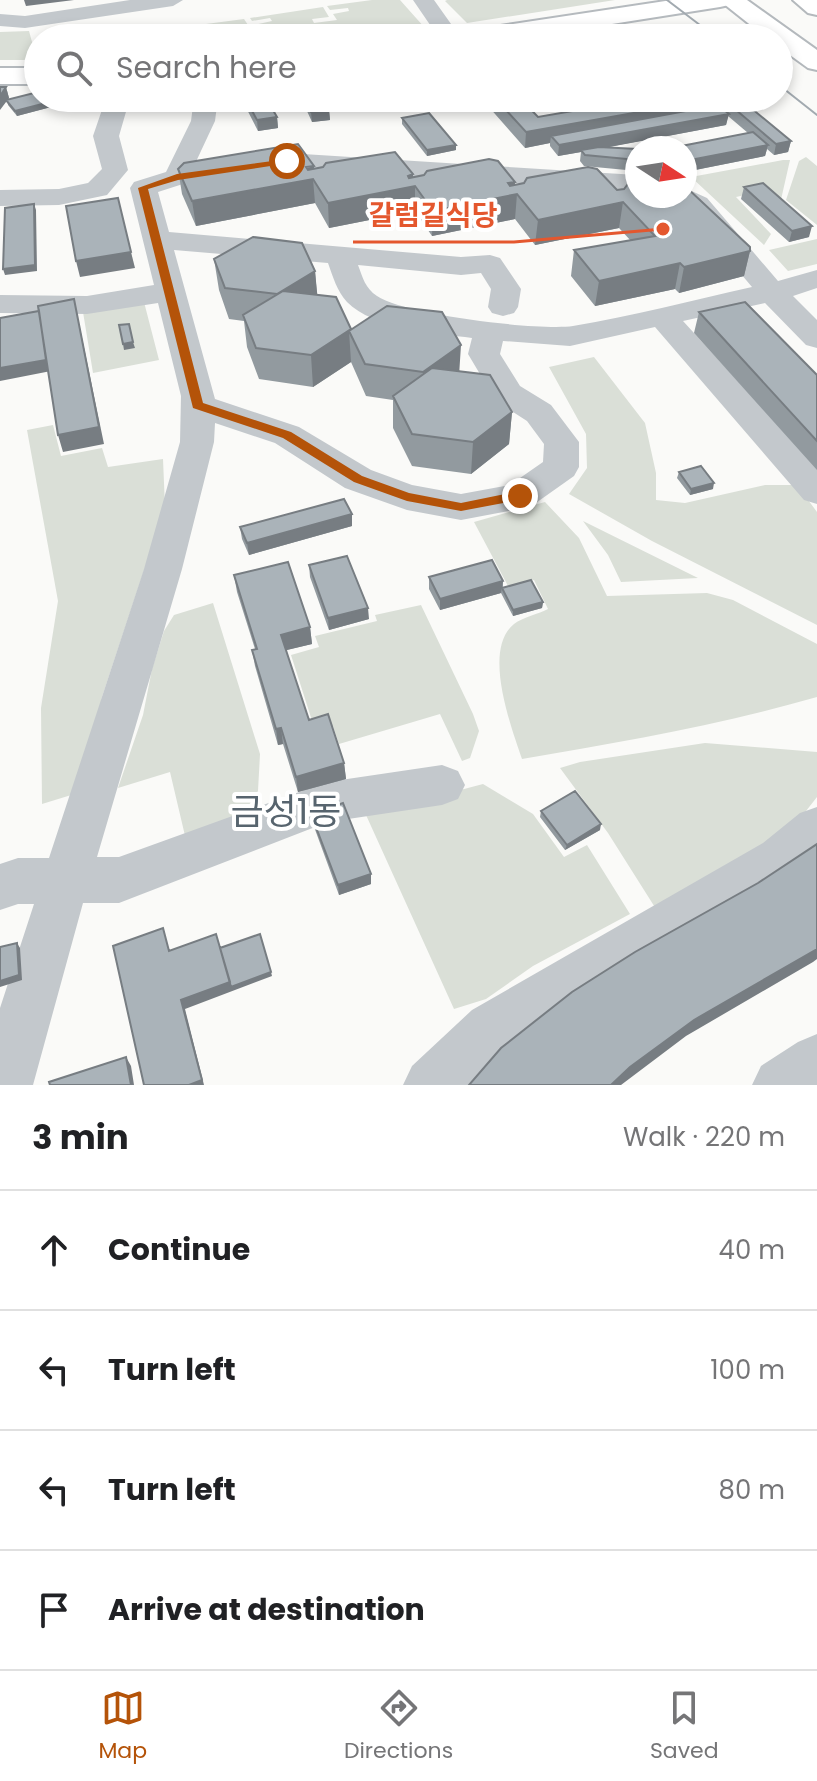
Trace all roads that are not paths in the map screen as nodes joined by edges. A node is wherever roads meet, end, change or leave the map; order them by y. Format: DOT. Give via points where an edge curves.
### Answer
graph roads {
  1 [pos="173,0"];
  2 [pos="423,0"];
  3 [pos="720,0"];
  4 [pos="731,0"];
  5 [pos="805,0"];
  6 [pos="817,8"];
  7 [pos="0,20"];
  8 [pos="440,24"];
  9 [pos="565,24"];
  10 [pos="764,24"];
  11 [pos="793,45"];
  12 [pos="817,62"];
  13 [pos="0,76"];
  14 [pos="24,76"];
  15 [pos="114,112"];
  16 [pos="204,112"];
  17 [pos="240,168"];
  18 [pos="625,182"];
  19 [pos="1,198"];
  20 [pos="697,204"];
  21 [pos="158,240"];
  22 [pos="339,255"];
  23 [pos="817,279"];
  24 [pos="168,292"];
  25 [pos="772,292"];
  26 [pos="0,304"];
  27 [pos="663,317"];
  28 [pos="496,319"];
  29 [pos="817,338"];
  30 [pos="197,405"];
  31 [pos="817,491"];
  32 [pos="442,785"];
  33 [pos="817,828"];
  34 [pos="68,880"];
  35 [pos="0,887"];
  36 [pos="817,1061"];
  37 [pos="5,1085"];
  38 [pos="431,1085"];
  39 [pos="780,1085"];
  1 -- 7 [label="street" via="25,22"];
  2 -- 8 [label="street"];
  3 -- 9 [label="main road"];
  4 -- 10 [label="main road"];
  5 -- 6 [label="main road"];
  11 -- 12 [label="main road"];
  13 -- 14 [label="main road"];
  15 -- 19 [label="street" via="106,136 115,170 97,189 59,197"];
  16 -- 21 [label="street" via="193,175 143,188"];
  17 -- 18 [label="street" via="287,161"];
  20 -- 25 [label="street"];
  21 -- 22 [label="street"];
  21 -- 24 [label="street"];
  22 -- 28 [label="street" via="355,294 372,307 400,316"];
  22 -- 28 [label="street" via="490,264 506,289"];
  23 -- 25 [label="street"];
  24 -- 26 [label="street" via="87,305"];
  24 -- 30 [label="street"];
  25 -- 27 [label="street"];
  25 -- 29 [label="street"];
  27 -- 28 [label="street" via="570,336"];
  27 -- 31 [label="street"];
  28 -- 30 [label="street" via="484,354 508,393 539,413 562,442 561,467 520,496 461,507 407,497 358,479 287,435"];
  30 -- 34 [label="street" via="197,442 163,569"];
  32 -- 34 [label="street" via="327,802 119,880"];
  33 -- 38 [label="street" via="780,859 491,1029"];
  34 -- 35 [label="street" via="18,881"];
  34 -- 37 [label="street"];
  36 -- 39 [label="street"];
}
